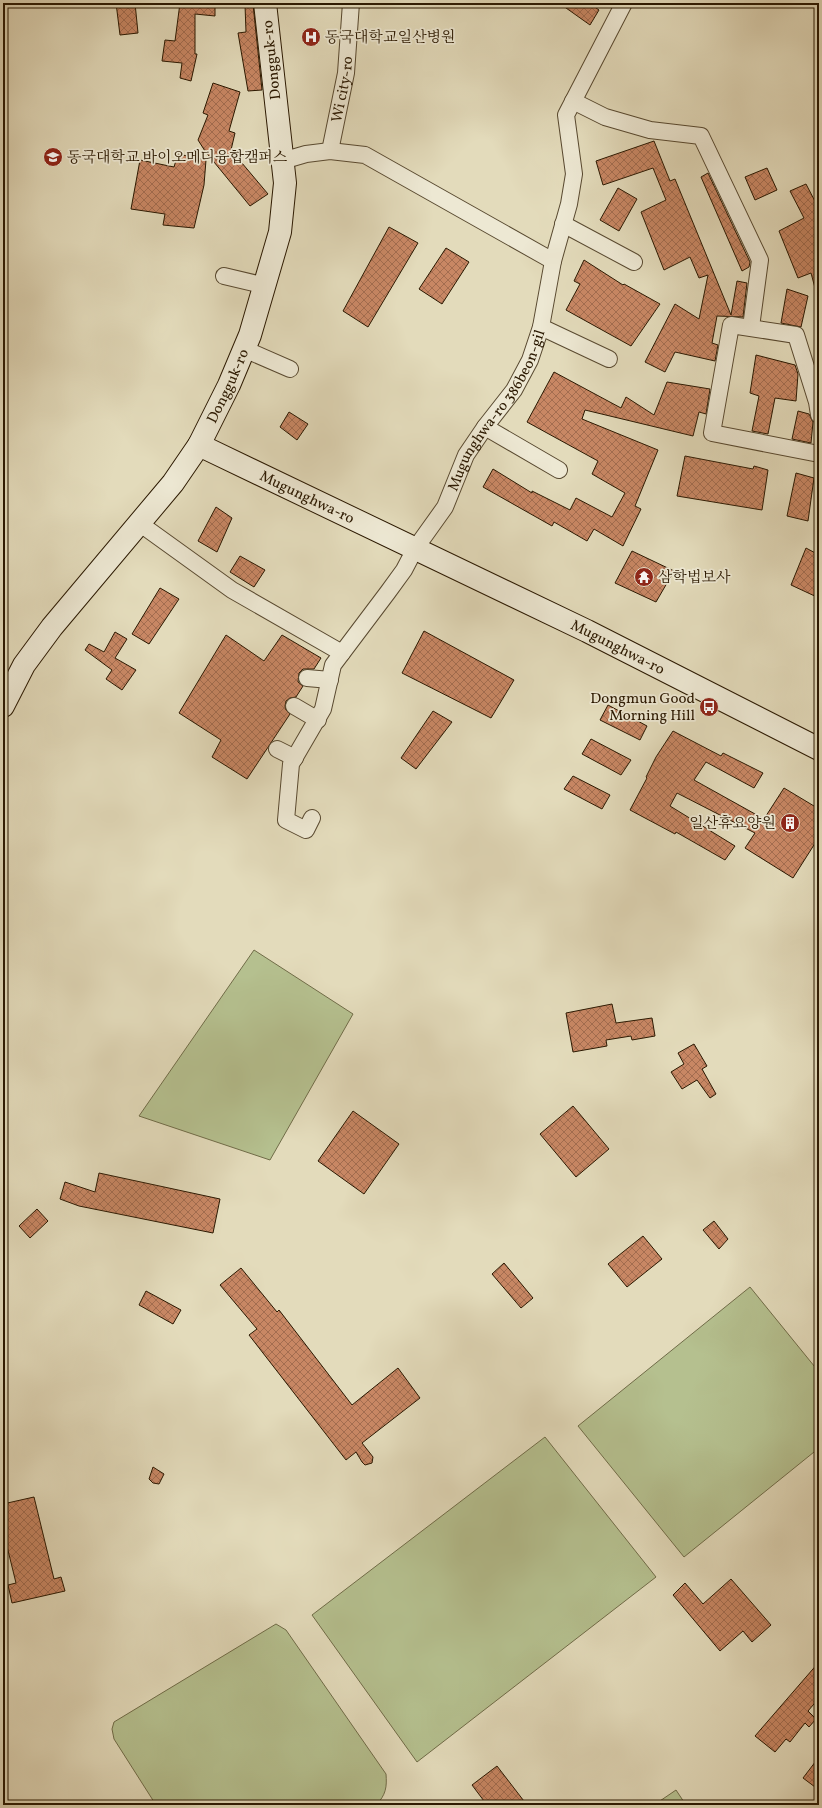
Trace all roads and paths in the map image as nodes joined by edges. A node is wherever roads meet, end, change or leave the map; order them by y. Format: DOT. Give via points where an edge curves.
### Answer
graph roads {
  1 [pos="265,3"];
  2 [pos="351,3"];
  3 [pos="624,3"];
  4 [pos="573,101"];
  5 [pos="330,151"];
  6 [pos="282,161"];
  7 [pos="563,224"];
  8 [pos="553,261"];
  9 [pos="634,262"];
  10 [pos="224,276"];
  11 [pos="266,286"];
  12 [pos="541,327"];
  13 [pos="751,327"];
  14 [pos="244,349"];
  15 [pos="609,359"];
  16 [pos="290,369"];
  17 [pos="819,415"];
  18 [pos="485,427"];
  19 [pos="199,445"];
  20 [pos="819,454"];
  21 [pos="559,470"];
  22 [pos="139,523"];
  23 [pos="415,549"];
  24 [pos="342,653"];
  25 [pos="307,678"];
  26 [pos="330,680"];
  27 [pos="3,706"];
  28 [pos="294,706"];
  29 [pos="318,720"];
  30 [pos="277,749"];
  31 [pos="819,749"];
  32 [pos="295,758"];
  33 [pos="312,818"];
  1 -- 6 [label="street, Dongguk-ro"];
  2 -- 5 [label="street, Wi city-ro" via="346,73"];
  3 -- 4 [label="street, Mugunghwa-ro 386beon-gil"];
  4 -- 7 [label="street, Mugunghwa-ro 386beon-gil" via="566,115 574,174"];
  4 -- 13 [label="street" via="605,117 650,130 701,136 760,260"];
  5 -- 6 [label="street"];
  5 -- 8 [label="street" via="365,155"];
  6 -- 11 [label="street, Dongguk-ro" via="285,183 280,232"];
  7 -- 8 [label="street, Mugunghwa-ro 386beon-gil"];
  7 -- 9 [label="street"];
  8 -- 12 [label="street, Mugunghwa-ro 386beon-gil"];
  10 -- 11 [label="street"];
  11 -- 14 [label="street, Dongguk-ro"];
  12 -- 15 [label="street"];
  12 -- 18 [label="street, Mugunghwa-ro 386beon-gil" via="530,360 514,390"];
  13 -- 17 [label="street" via="796,335"];
  13 -- 20 [label="street" via="730,325 712,433"];
  14 -- 16 [label="street"];
  14 -- 19 [label="street, Dongguk-ro"];
  18 -- 21 [label="street"];
  18 -- 23 [label="street, Mugunghwa-ro 386beon-gil" via="466,455 445,507"];
  19 -- 22 [label="street, Dongguk-ro" via="173,483"];
  19 -- 23 [label="street, Mugunghwa-ro"];
  22 -- 24 [label="street" via="232,590"];
  22 -- 27 [label="street, Dongguk-ro" via="52,627 24,665"];
  23 -- 24 [label="street" via="404,570"];
  23 -- 31 [label="street, Mugunghwa-ro" via="587,631"];
  24 -- 26 [label="street" via="333,665"];
  25 -- 26 [label="street"];
  26 -- 29 [label="street"];
  28 -- 29 [label="street"];
  29 -- 32 [label="street"];
  30 -- 32 [label="street"];
  32 -- 33 [label="street" via="291,764 286,820 306,830"];
}
